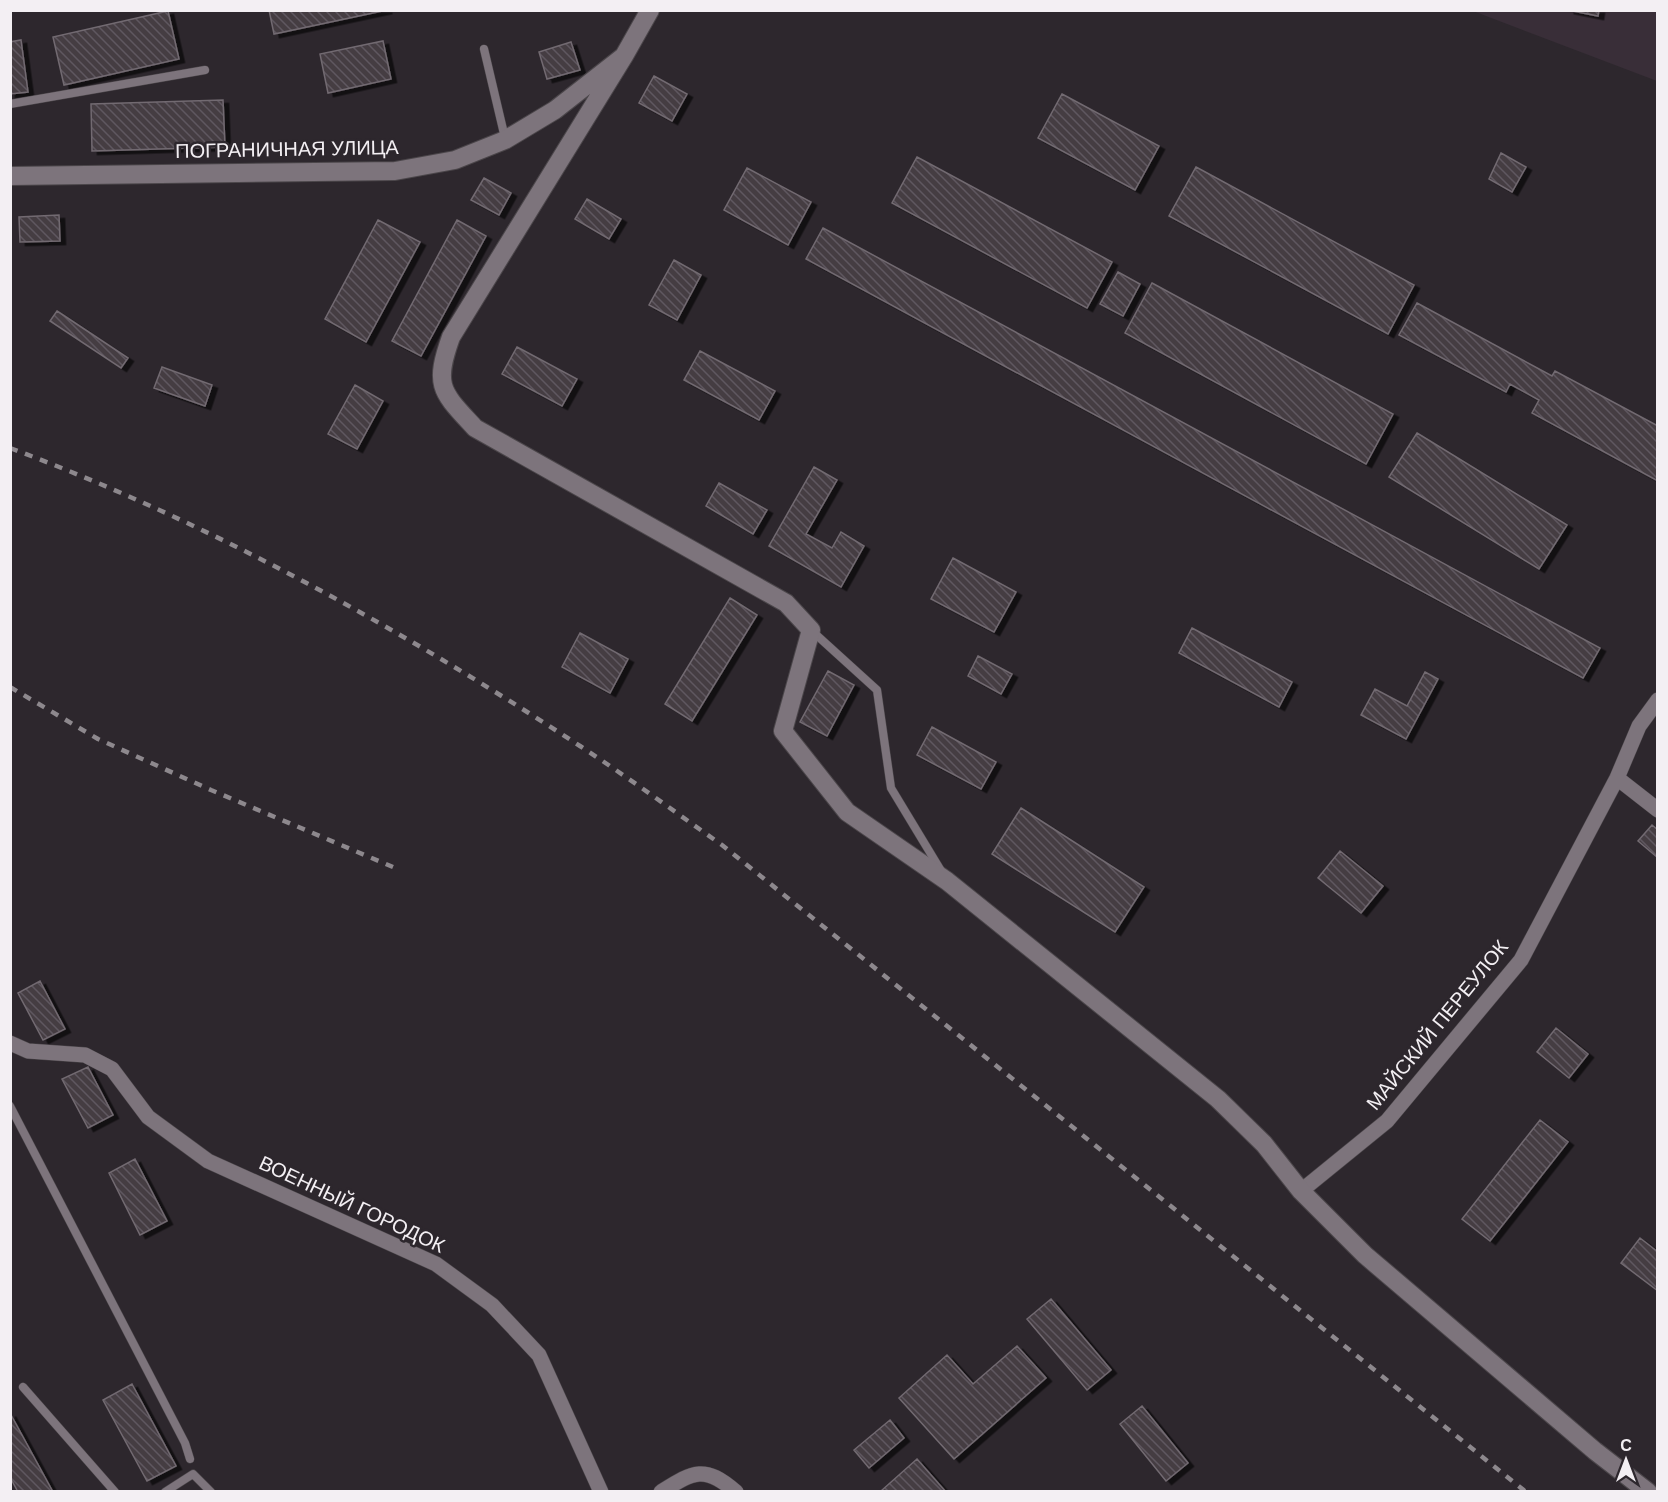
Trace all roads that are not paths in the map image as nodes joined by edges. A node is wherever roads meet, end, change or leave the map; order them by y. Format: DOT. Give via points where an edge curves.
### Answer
graph roads {
  1 [pos="650,10"];
  2 [pos="484,49"];
  3 [pos="624,56"];
  4 [pos="205,70"];
  5 [pos="10,104"];
  6 [pos="505,140"];
  7 [pos="10,176"];
  8 [pos="810,630"];
  9 [pos="1658,700"];
  10 [pos="1617,778"];
  11 [pos="1658,810"];
  12 [pos="947,881"];
  13 [pos="10,1043"];
  14 [pos="10,1106"];
  15 [pos="1301,1191"];
  16 [pos="23,1387"];
  17 [pos="190,1459"];
  18 [pos="115,1491"];
  19 [pos="165,1491"];
  20 [pos="211,1491"];
  21 [pos="601,1491"];
  22 [pos="661,1491"];
  23 [pos="736,1491"];
  24 [pos="1648,1491"];
  1 -- 3 [label="street, ПОГРАНИЧНАЯ УЛИЦА"];
  2 -- 6 [label="lane"];
  3 -- 6 [label="street, ПОГРАНИЧНАЯ УЛИЦА" via="555,110"];
  3 -- 8 [label="street" via="451,337 440,367 444,393 475,428 786,603"];
  4 -- 5 [label="lane"];
  6 -- 7 [label="street, ПОГРАНИЧНАЯ УЛИЦА" via="455,160 396,171"];
  8 -- 12 [label="lane" via="877,690 891,788"];
  8 -- 12 [label="street" via="783,730 847,812"];
  9 -- 10 [label="street, МАЙСКИЙ ПЕРЕУЛОК" via="1639,726"];
  10 -- 11 [label="street"];
  10 -- 15 [label="street, МАЙСКИЙ ПЕРЕУЛОК" via="1521,960 1387,1121"];
  12 -- 15 [label="street" via="1218,1099 1264,1144"];
  13 -- 21 [label="street, ВОЕННЫЙ ГОРОДОК" via="28,1051 85,1055 112,1069 148,1117 208,1161 436,1264 492,1305 539,1355"];
  14 -- 17 [label="lane"];
  15 -- 24 [label="street" via="1365,1255 1595,1451"];
  16 -- 18 [label="lane"];
  19 -- 20 [label="lane" via="193,1474"];
  22 -- 23 [label="street" via="690,1473 724,1481"];
}
